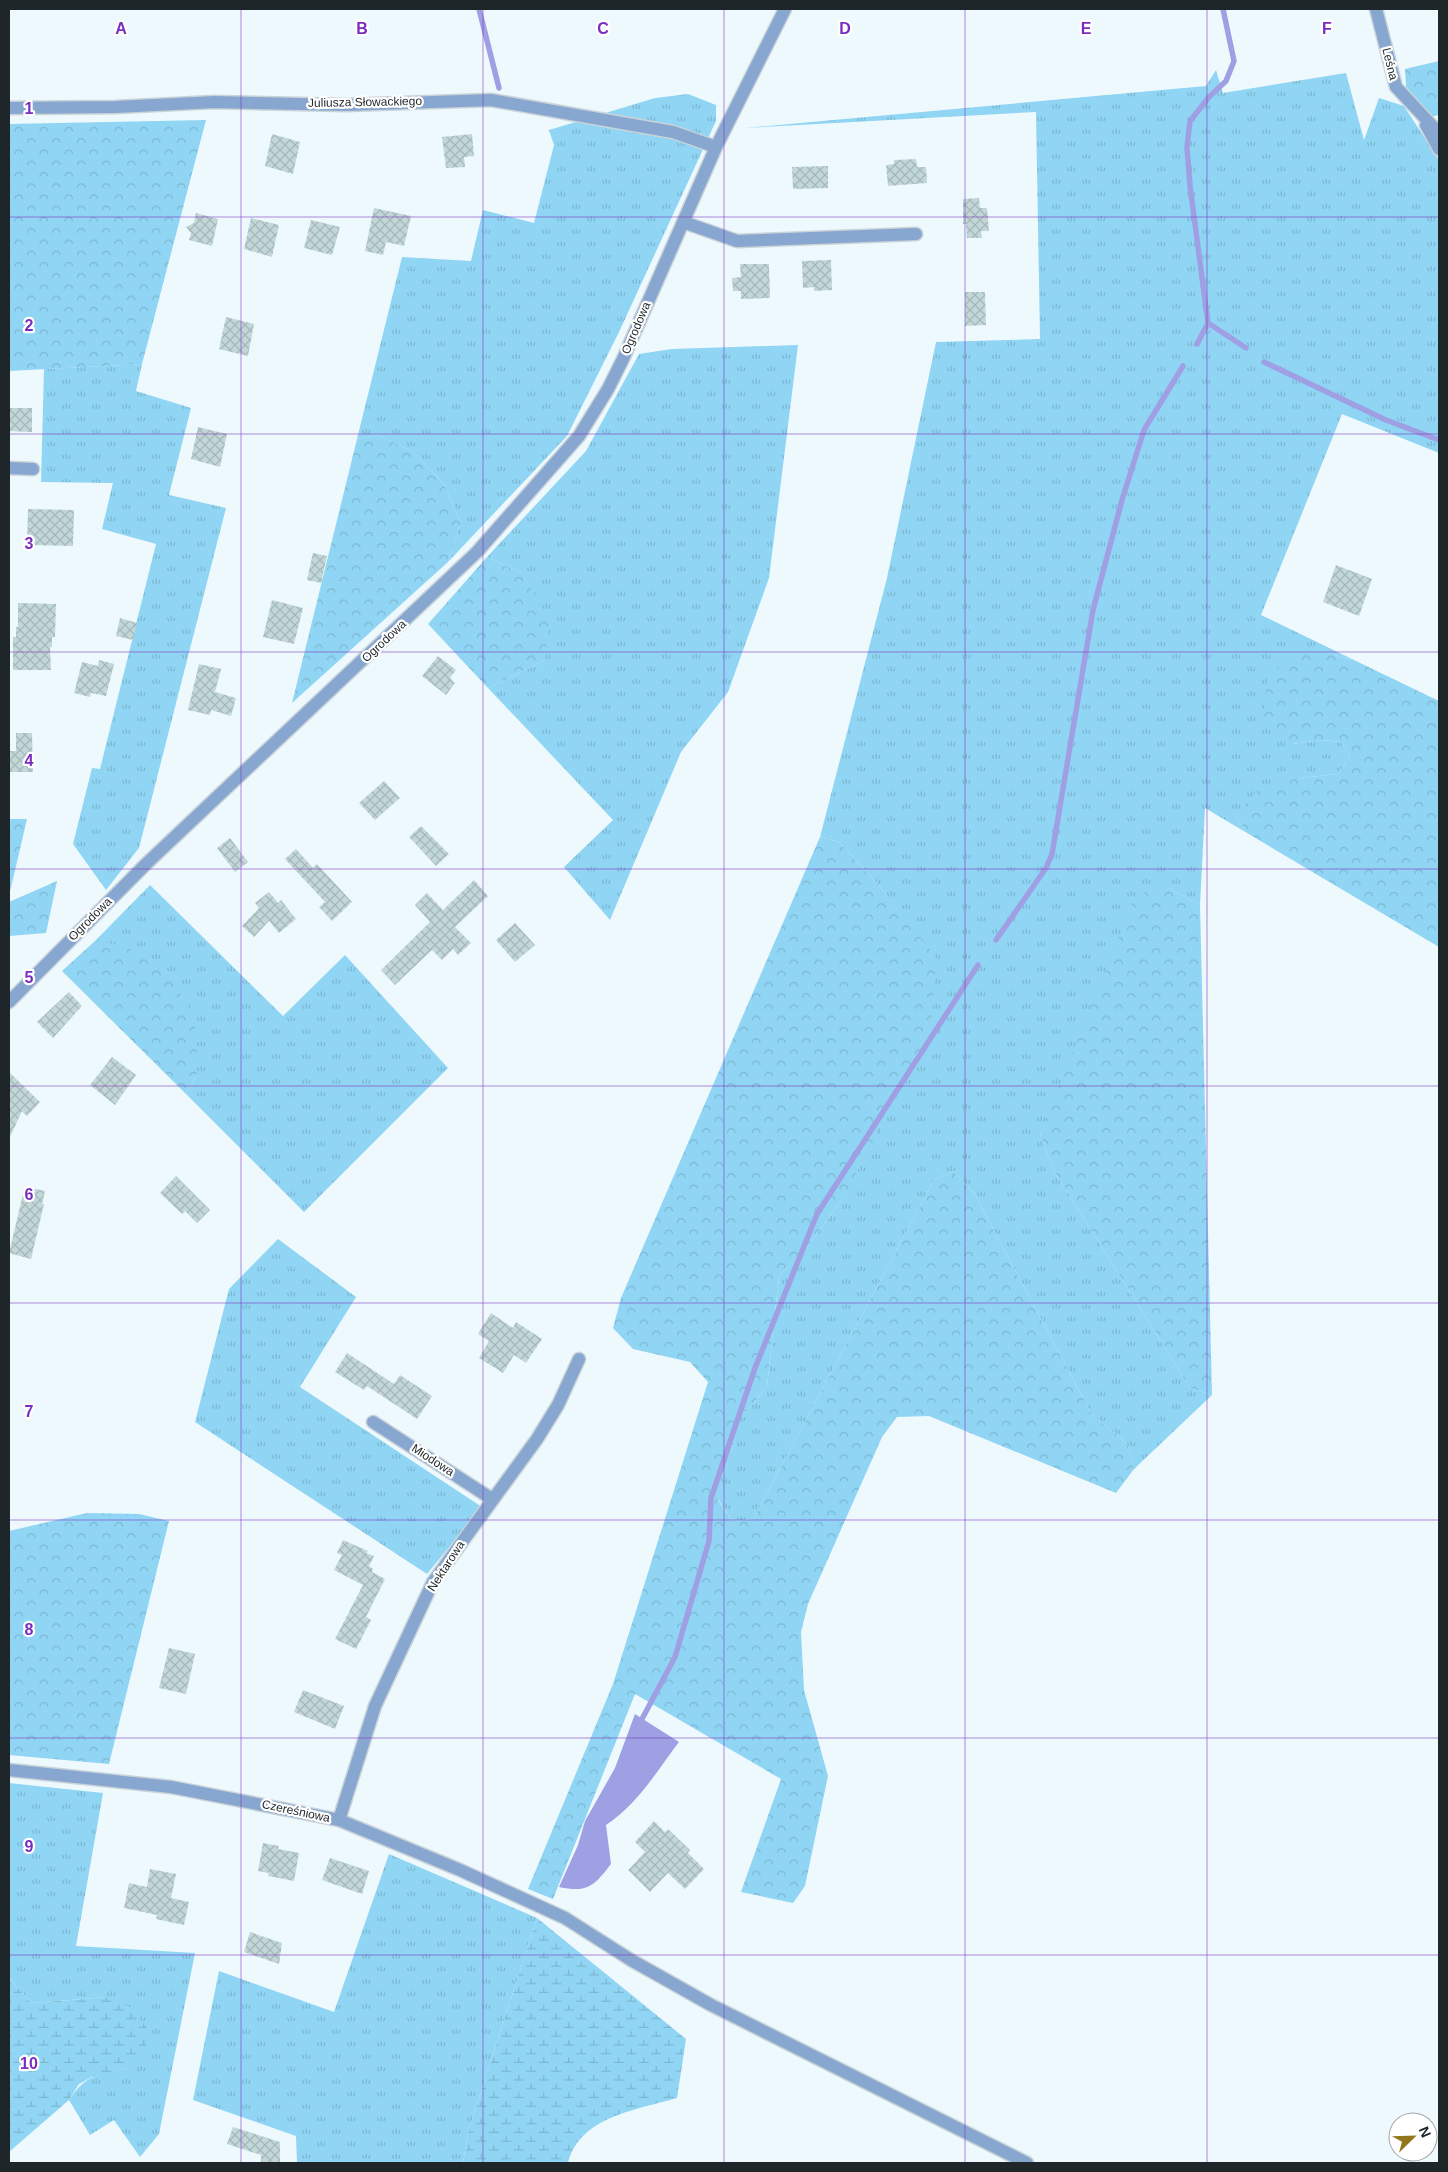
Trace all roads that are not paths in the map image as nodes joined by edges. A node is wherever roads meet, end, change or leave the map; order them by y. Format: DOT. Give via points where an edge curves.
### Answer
graph roads {
  1 [pos="785,9"];
  2 [pos="1376,9"];
  3 [pos="9,108"];
  4 [pos="1422,116"];
  5 [pos="1439,133"];
  6 [pos="716,147"];
  7 [pos="1439,149"];
  8 [pos="683,222"];
  9 [pos="916,234"];
  10 [pos="9,468"];
  11 [pos="33,469"];
  12 [pos="9,1002"];
  13 [pos="579,1360"];
  14 [pos="373,1422"];
  15 [pos="492,1499"];
  16 [pos="9,1770"];
  17 [pos="339,1820"];
  18 [pos="1027,2163"];
  1 -- 6 [label="street, Ogrodowa"];
  2 -- 4 [label="street, Leśna" via="1396,87"];
  3 -- 6 [label="street, Juliusza Słowackiego" via="215,102 346,105 491,100 673,132"];
  4 -- 5 [label="street, Leśna"];
  4 -- 7 [label="street"];
  6 -- 8 [label="street, Ogrodowa"];
  8 -- 9 [label="street" via="736,241"];
  8 -- 12 [label="street, Ogrodowa" via="608,389 580,436 545,477 477,552 146,864"];
  10 -- 11 [label="street"];
  13 -- 15 [label="street, Nektarowa" via="558,1405"];
  14 -- 15 [label="street, Miodowa"];
  15 -- 17 [label="street, Nektarowa" via="433,1582 375,1706"];
  16 -- 17 [label="street, Czereśniowa" via="171,1787"];
  17 -- 18 [label="street, Czereśniowa" via="565,1918 711,2005"];
}
